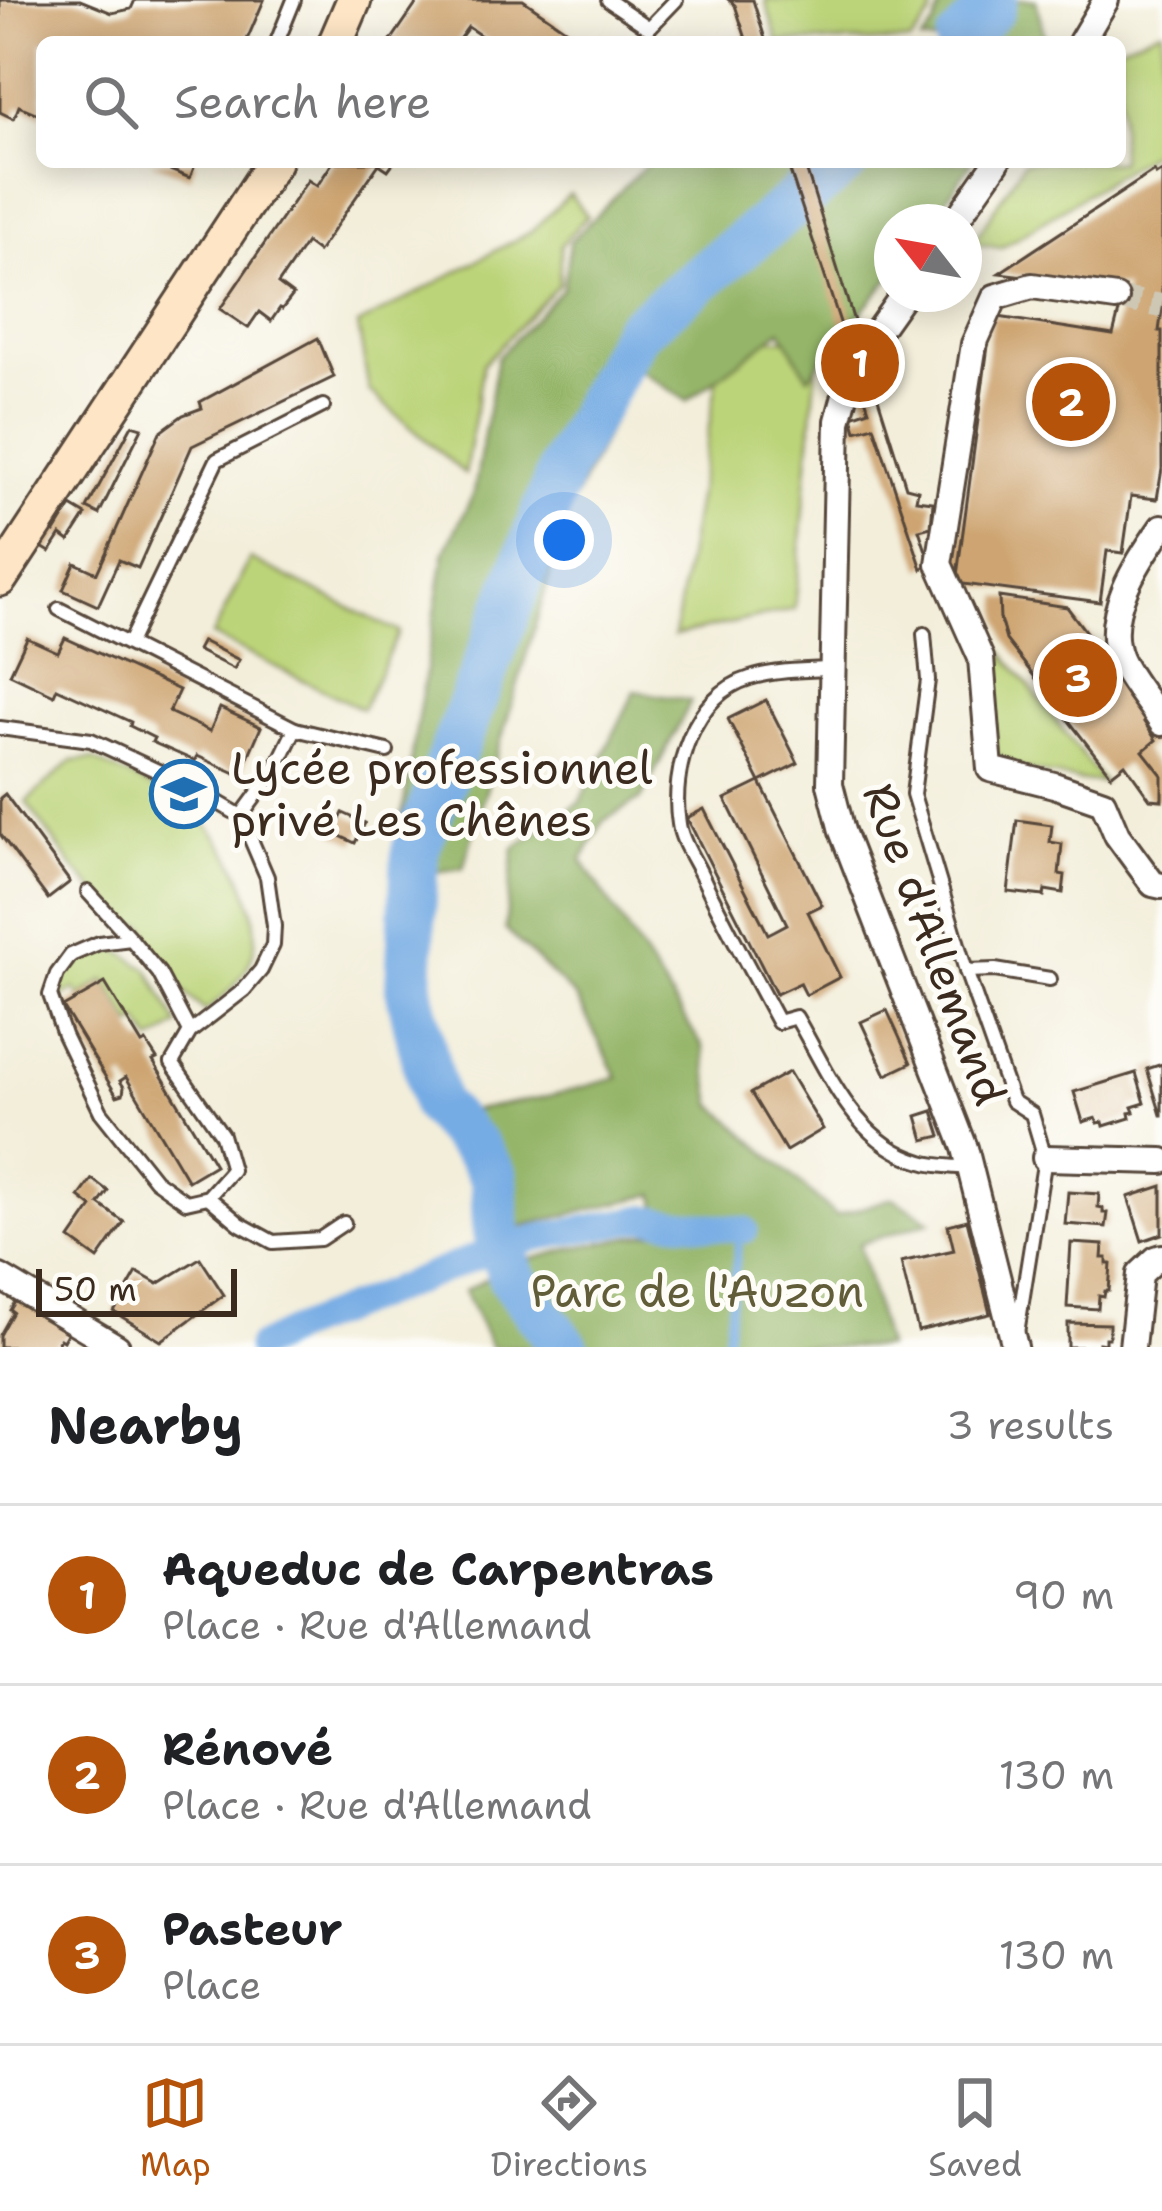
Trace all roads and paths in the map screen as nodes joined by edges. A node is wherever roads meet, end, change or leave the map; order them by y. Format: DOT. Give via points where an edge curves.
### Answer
graph roads {
  1 [pos="295,0"];
  2 [pos="354,0"];
  3 [pos="608,0"];
  4 [pos="676,0"];
  5 [pos="1106,0"];
  6 [pos="280,36"];
  7 [pos="339,36"];
  8 [pos="1085,36"];
  9 [pos="270,168"];
  10 [pos="994,168"];
  11 [pos="968,204"];
  12 [pos="1116,298"];
  13 [pos="892,312"];
  14 [pos="323,406"];
  15 [pos="1162,527"];
  16 [pos="0,579"];
  17 [pos="59,609"];
  18 [pos="924,634"];
  19 [pos="129,644"];
  20 [pos="833,669"];
  21 [pos="1162,723"];
  22 [pos="0,728"];
  23 [pos="295,729"];
  24 [pos="387,751"];
  25 [pos="241,816"];
  26 [pos="1162,886"];
  27 [pos="88,892"];
  28 [pos="131,939"];
  29 [pos="966,971"];
  30 [pos="1050,979"];
  31 [pos="190,1032"];
  32 [pos="1045,1158"];
  33 [pos="1162,1161"];
  34 [pos="970,1168"];
  35 [pos="208,1197"];
  36 [pos="344,1223"];
  37 [pos="1162,1257"];
  38 [pos="1,1281"];
  39 [pos="1015,1346"];
  40 [pos="117,1347"];
  41 [pos="1132,1347"];
  1 -- 6 [label="lane"];
  2 -- 7 [label="main road"];
  3 -- 4 [label="lane" via="649,28"];
  5 -- 8 [label="street"];
  9 -- 16 [label="main road"];
  10 -- 11 [label="street"];
  12 -- 26 [label="street" via="1032,286 995,297 974,344 939,564 982,658 990,770 1103,802 1117,835"];
  13 -- 20 [label="street, Rue d'Allemand" via="854,366 838,421"];
  14 -- 19 [label="lane" via="217,460"];
  15 -- 21 [label="street" via="1136,562 1116,614 1118,655"];
  17 -- 19 [label="lane"];
  18 -- 29 [label="lane" via="928,680 913,794"];
  19 -- 23 [label="lane"];
  20 -- 34 [label="street, Rue d'Allemand" via="830,784 842,831"];
  20 -- 34 [label="lane" via="748,678 715,696 684,752 679,828 778,1022 796,1017 855,1119 888,1150"];
  22 -- 25 [label="lane" via="91,740"];
  23 -- 24 [label="lane"];
  23 -- 25 [label="lane"];
  25 -- 31 [label="lane" via="267,877 273,946 244,990"];
  27 -- 28 [label="lane"];
  28 -- 31 [label="lane"];
  28 -- 35 [label="lane" via="71,955 50,995 114,1129 154,1180 186,1202"];
  29 -- 30 [label="lane"];
  29 -- 32 [label="lane" via="1012,1101 1032,1114"];
  31 -- 35 [label="lane" via="172,1063 222,1136 232,1170"];
  32 -- 33 [label="street"];
  32 -- 39 [label="lane"];
  34 -- 39 [label="street, Rue d'Allemand"];
  35 -- 36 [label="lane" via="273,1241 320,1239"];
  37 -- 41 [label="street" via="1140,1274"];
  38 -- 40 [label="street"];
}
